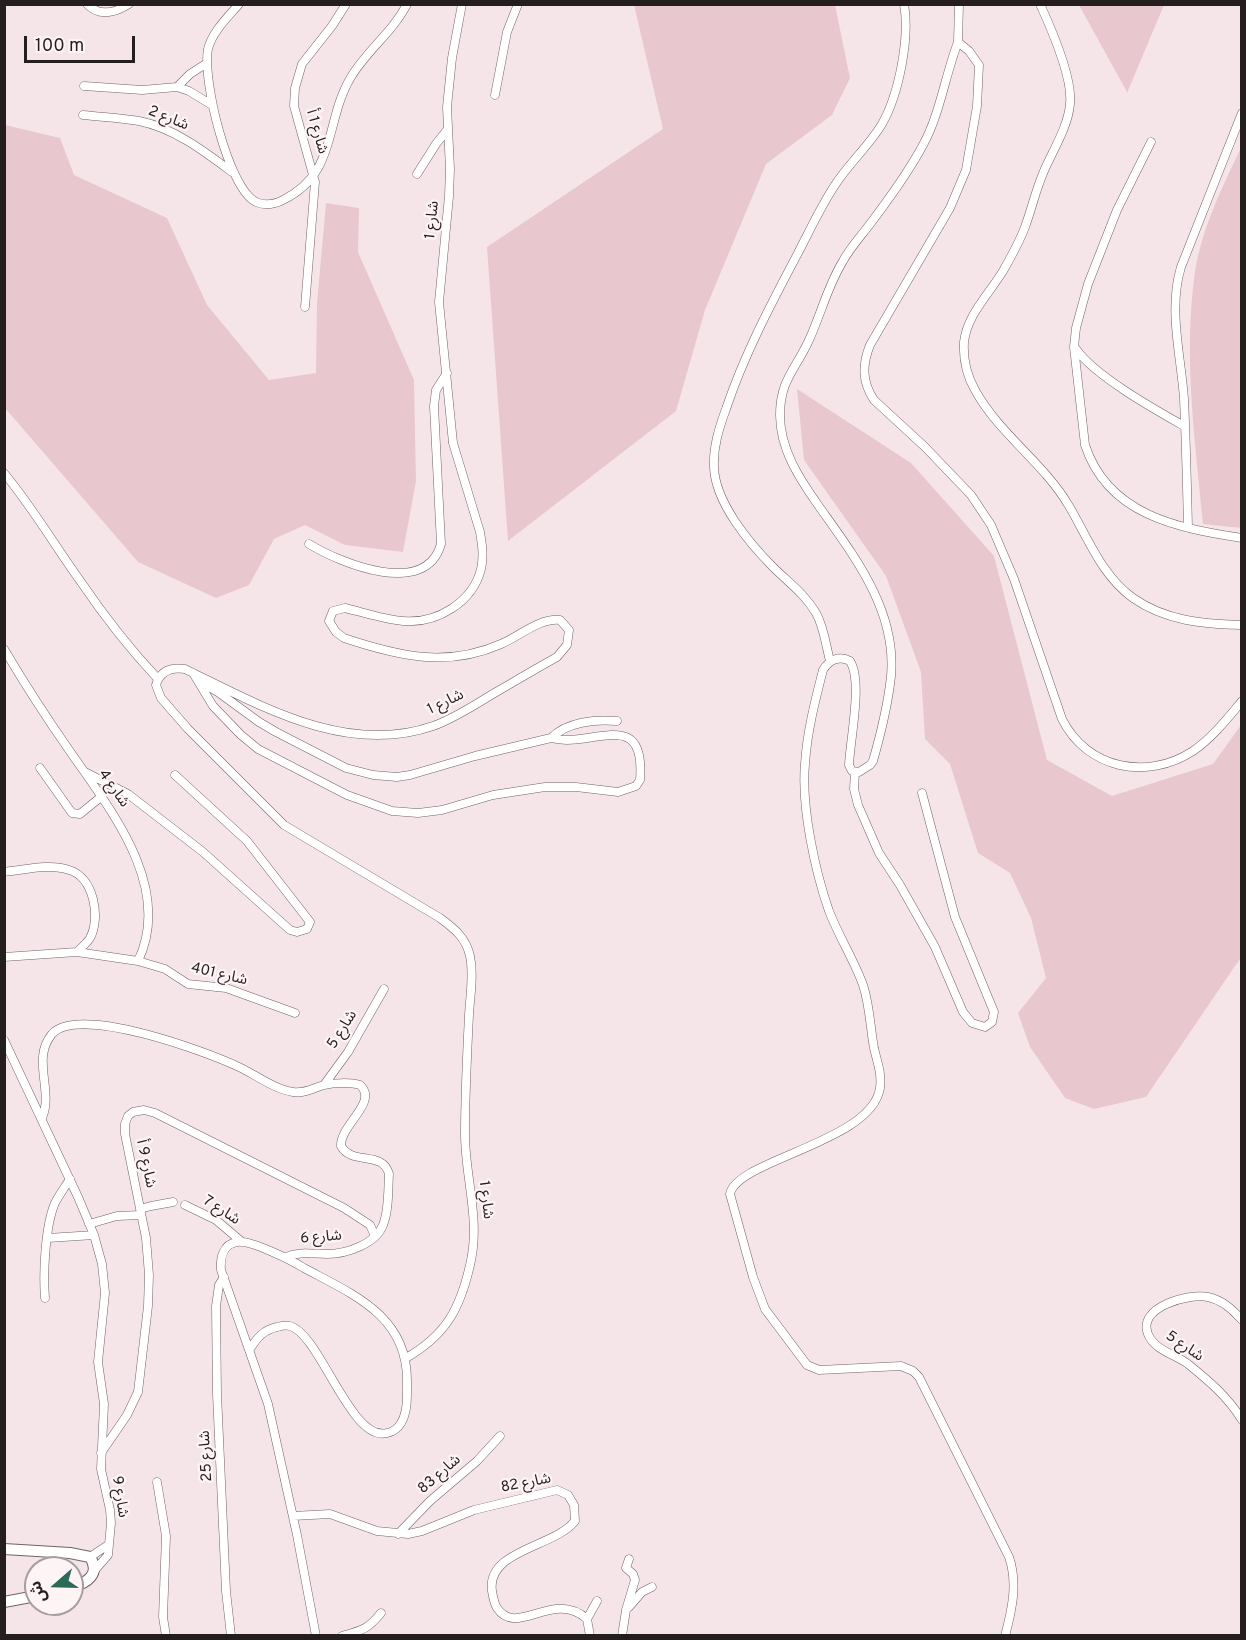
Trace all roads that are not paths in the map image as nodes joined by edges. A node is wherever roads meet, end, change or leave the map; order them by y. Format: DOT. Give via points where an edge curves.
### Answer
graph roads {
  1 [pos="87,4"];
  2 [pos="129,4"];
  3 [pos="239,4"];
  4 [pos="346,4"];
  5 [pos="407,4"];
  6 [pos="462,4"];
  7 [pos="518,4"];
  8 [pos="904,4"];
  9 [pos="959,4"];
  10 [pos="1040,4"];
  11 [pos="958,42"];
  12 [pos="207,63"];
  13 [pos="84,86"];
  14 [pos="177,87"];
  15 [pos="495,95"];
  16 [pos="212,105"];
  17 [pos="1242,113"];
  18 [pos="83,115"];
  19 [pos="447,130"];
  20 [pos="1151,142"];
  21 [pos="234,173"];
  22 [pos="314,174"];
  23 [pos="417,174"];
  24 [pos="305,307"];
  25 [pos="1074,347"];
  26 [pos="447,373"];
  27 [pos="1184,426"];
  28 [pos="4,473"];
  29 [pos="1188,527"];
  30 [pos="1242,538"];
  31 [pos="309,544"];
  32 [pos="1242,625"];
  33 [pos="4,649"];
  34 [pos="830,661"];
  35 [pos="194,677"];
  36 [pos="158,679"];
  37 [pos="1242,701"];
  38 [pos="617,721"];
  39 [pos="551,738"];
  40 [pos="40,768"];
  41 [pos="85,772"];
  42 [pos="855,772"];
  43 [pos="175,775"];
  44 [pos="922,792"];
  45 [pos="102,796"];
  46 [pos="4,873"];
  47 [pos="77,952"];
  48 [pos="4,957"];
  49 [pos="138,961"];
  50 [pos="384,989"];
  51 [pos="295,1013"];
  52 [pos="4,1040"];
  53 [pos="324,1085"];
  54 [pos="42,1118"];
  55 [pos="70,1179"];
  56 [pos="173,1202"];
  57 [pos="185,1205"];
  58 [pos="141,1212"];
  59 [pos="89,1224"];
  60 [pos="94,1235"];
  61 [pos="375,1236"];
  62 [pos="48,1238"];
  63 [pos="242,1242"];
  64 [pos="286,1257"];
  65 [pos="224,1276"];
  66 [pos="45,1298"];
  67 [pos="1242,1320"];
  68 [pos="250,1349"];
  69 [pos="406,1358"];
  70 [pos="1242,1420"];
  71 [pos="500,1437"];
  72 [pos="101,1454"];
  73 [pos="157,1482"];
  74 [pos="293,1516"];
  75 [pos="398,1534"];
  76 [pos="108,1545"];
  77 [pos="4,1549"];
  78 [pos="90,1557"];
  79 [pos="629,1559"];
  80 [pos="95,1570"];
  81 [pos="84,1583"];
  82 [pos="652,1587"];
  83 [pos="24,1598"];
  84 [pos="597,1601"];
  85 [pos="4,1602"];
  86 [pos="626,1610"];
  87 [pos="381,1612"];
  88 [pos="586,1619"];
  89 [pos="365,1633"];
  90 [pos="166,1635"];
  91 [pos="231,1635"];
  92 [pos="316,1635"];
  93 [pos="342,1635"];
  94 [pos="590,1635"];
  95 [pos="622,1635"];
  96 [pos="1005,1635"];
  1 -- 2 [label="street" via="105,13"];
  3 -- 12 [label="street" via="212,38"];
  4 -- 22 [label="street, شارع 1 أ" via="302,64 296,82 294,106"];
  5 -- 22 [label="street" via="352,75 335,113 326,155"];
  6 -- 19 [label="street, شارع 1" via="448,88"];
  7 -- 15 [label="street" via="507,32"];
  8 -- 34 [label="street" via="901,64 888,112 870,142 835,185 758,329 731,393 714,453 716,478 726,506 761,555 799,590 817,614"];
  9 -- 11 [label="street"];
  10 -- 32 [label="street" via="1064,69 1070,103 1068,115 1015,250 968,326 964,345 969,380 986,407 1055,484 1097,556 1123,590 1138,602 1177,619"];
  11 -- 37 [label="street" via="979,65 977,106 966,170 950,208 870,345 864,367 868,390 971,495 991,525 1014,579 1062,719 1084,748 1119,766 1161,765 1193,751 1224,724"];
  11 -- 42 [label="street" via="925,143 842,262 782,394 782,432 791,459 806,488 861,567 887,625 891,661 887,707 873,760 864,770"];
  12 -- 14 [label="street"];
  12 -- 16 [label="street"];
  13 -- 14 [label="street" via="142,90"];
  14 -- 16 [label="street"];
  16 -- 21 [label="street"];
  17 -- 27 [label="street" via="1180,267 1175,290"];
  18 -- 21 [label="street, شارع 2" via="152,125 194,144"];
  19 -- 23 [label="street"];
  19 -- 26 [label="street, شارع 1" via="449,196 439,302"];
  20 -- 25 [label="street" via="1117,210 1088,284"];
  21 -- 22 [label="street" via="248,195 263,204 273,204 291,195"];
  22 -- 24 [label="street"];
  25 -- 27 [label="street" via="1094,369"];
  25 -- 29 [label="street" via="1085,445 1097,472 1121,499 1173,524"];
  26 -- 31 [label="street" via="436,390 434,406 441,544 435,559 423,568 386,573 332,556"];
  26 -- 35 [label="street, شارع 1" via="453,443 483,545 478,578 467,596 428,619 403,621 338,608 329,617 331,626 344,638 359,643 432,658 485,650 552,619 560,620 569,630 570,639 563,652 470,708 435,725 401,734 331,730"];
  27 -- 29 [label="street"];
  28 -- 36 [label="street" via="104,614"];
  29 -- 30 [label="street"];
  33 -- 41 [label="street, شارع 4"];
  34 -- 42 [label="street" via="846,658 854,667 849,765"];
  34 -- 96 [label="street" via="823,670 809,732 804,766 807,812 826,901 867,998 880,1089 872,1107 859,1120 754,1172 734,1184 730,1194 765,1309 807,1365 819,1371 901,1366 919,1377 1014,1569"];
  35 -- 36 [label="street, شارع 1" via="185,669 174,669"];
  35 -- 39 [label="street" via="276,732 346,768 373,775 417,774"];
  35 -- 39 [label="street" via="225,720 258,749 347,795 392,811 442,810 493,795 545,787 618,792 636,786 640,780 638,753 629,737 607,735 567,741"];
  36 -- 69 [label="street, شارع 1" via="161,698 284,825 440,918 457,930 467,945 471,965 465,1135 474,1246 462,1295 451,1320 424,1348"];
  38 -- 39 [label="street" via="578,725"];
  40 -- 45 [label="street" via="72,813 80,814"];
  41 -- 43 [label="street" via="128,794 203,852 290,930 307,929 310,922 247,841"];
  41 -- 45 [label="street, شارع 4"];
  42 -- 44 [label="street" via="858,805 879,853 935,947 963,1012 976,1026 985,1027 992,1022 994,1012 955,917"];
  45 -- 49 [label="street, شارع 4" via="125,833 148,900 149,927"];
  46 -- 47 [label="street" via="63,868 82,879 90,890 94,913 89,939"];
  47 -- 48 [label="street, شارع 401"];
  47 -- 49 [label="street, شارع 401"];
  49 -- 51 [label="street, شارع 401" via="165,969 188,984 226,988"];
  50 -- 53 [label="street, شارع 5"];
  52 -- 54 [label="street"];
  53 -- 54 [label="street" via="294,1092 212,1055 155,1036 70,1025 53,1033 42,1053"];
  53 -- 61 [label="street" via="357,1084 366,1093 363,1105 342,1136 341,1146 348,1154 380,1161 388,1167 386,1215"];
  54 -- 55 [label="street"];
  55 -- 59 [label="street"];
  55 -- 62 [label="street" via="55,1203"];
  56 -- 58 [label="street"];
  57 -- 63 [label="street, شارع 7" via="216,1220"];
  58 -- 59 [label="street"];
  58 -- 61 [label="street, شارع 9 أ" via="125,1124 130,1114 144,1110 344,1208 370,1225"];
  58 -- 72 [label="street, شارع 9 أ" via="149,1275 141,1378 134,1403"];
  59 -- 60 [label="street"];
  60 -- 62 [label="street"];
  60 -- 72 [label="street" via="105,1279 98,1362 104,1404"];
  61 -- 64 [label="street, شارع 6" via="339,1253 294,1253"];
  62 -- 66 [label="street"];
  63 -- 64 [label="street"];
  63 -- 65 [label="street" via="224,1250 220,1263"];
  64 -- 69 [label="street" via="373,1308 396,1336"];
  65 -- 68 [label="street"];
  65 -- 91 [label="street, شارع 25" via="216,1306 217,1394"];
  67 -- 70 [label="street, شارع 5" via="1225,1304 1206,1297 1185,1297 1152,1313 1147,1333 1153,1342 1186,1362 1222,1392"];
  68 -- 69 [label="street" via="265,1331 292,1326 305,1338 361,1422 374,1433 382,1434 398,1428 404,1417"];
  68 -- 74 [label="street" via="268,1404"];
  71 -- 75 [label="street, شارع 83"];
  72 -- 76 [label="street, شارع 9" via="110,1510"];
  73 -- 90 [label="street" via="166,1536"];
  74 -- 75 [label="street, شارع 82" via="330,1514 377,1531"];
  74 -- 92 [label="street"];
  75 -- 88 [label="street, شارع 82" via="422,1532 488,1506 563,1491 574,1504 575,1521 568,1530 501,1564 491,1588 496,1606 511,1618 523,1619 556,1608"];
  76 -- 78 [label="street"];
  76 -- 80 [label="street, شارع 9" via="108,1555"];
  77 -- 78 [label="street"];
  78 -- 80 [label="street"];
  79 -- 86 [label="street" via="626,1568 635,1580"];
  80 -- 81 [label="street"];
  82 -- 86 [label="street"];
  83 -- 85 [label="street"];
  84 -- 88 [label="street"];
  86 -- 95 [label="street"];
  87 -- 89 [label="street"];
  88 -- 94 [label="street"];
  89 -- 93 [label="street"];
}
